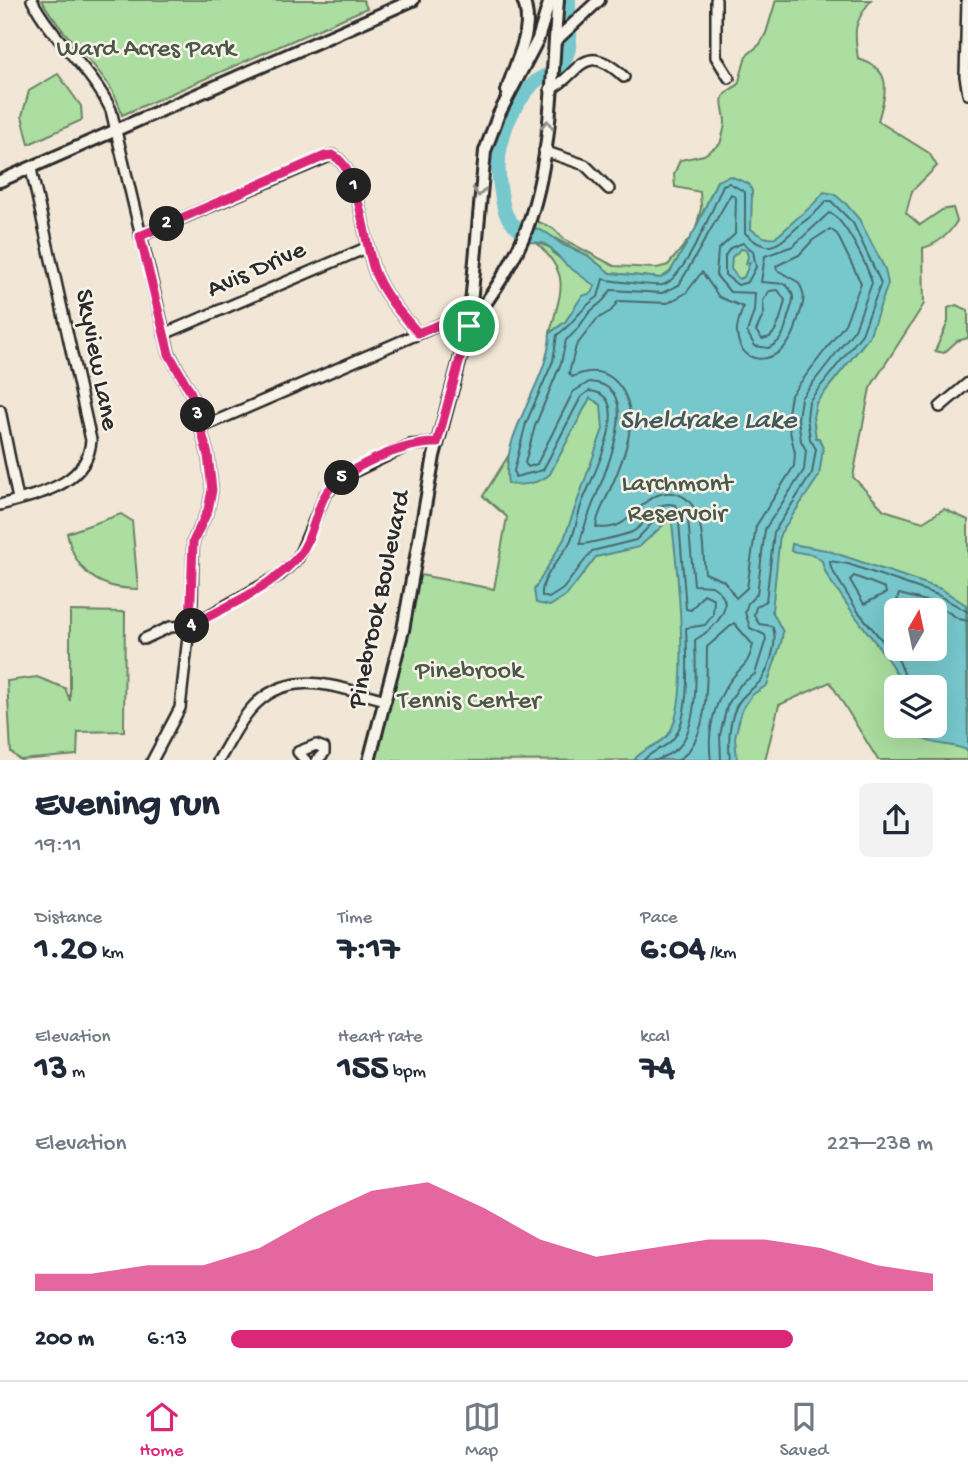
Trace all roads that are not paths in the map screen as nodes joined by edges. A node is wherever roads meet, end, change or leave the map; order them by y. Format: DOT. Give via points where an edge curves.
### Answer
graph roads {
  1 [pos="32,0"];
  2 [pos="523,0"];
  3 [pos="550,0"];
  4 [pos="558,0"];
  5 [pos="599,0"];
  6 [pos="716,0"];
  7 [pos="967,0"];
  8 [pos="410,1"];
  9 [pos="554,43"];
  10 [pos="532,52"];
  11 [pos="552,62"];
  12 [pos="624,77"];
  13 [pos="729,78"];
  14 [pos="550,84"];
  15 [pos="968,94"];
  16 [pos="503,107"];
  17 [pos="116,131"];
  18 [pos="544,151"];
  19 [pos="31,169"];
  20 [pos="0,181"];
  21 [pos="609,189"];
  22 [pos="140,236"];
  23 [pos="366,248"];
  24 [pos="469,326"];
  25 [pos="418,333"];
  26 [pos="164,334"];
  27 [pos="968,383"];
  28 [pos="940,407"];
  29 [pos="0,410"];
  30 [pos="202,427"];
  31 [pos="437,443"];
  32 [pos="18,499"];
  33 [pos="0,505"];
  34 [pos="190,626"];
  35 [pos="144,639"];
  36 [pos="386,700"];
  37 [pos="298,752"];
  38 [pos="153,760"];
  39 [pos="219,760"];
  40 [pos="293,760"];
  41 [pos="305,760"];
  42 [pos="317,760"];
  43 [pos="369,760"];
  1 -- 17 [label="street" via="65,49 102,91"];
  2 -- 16 [label="street" via="525,36"];
  3 -- 10 [label="street, Pinebrook Boulevard"];
  4 -- 9 [label="street, Pinebrook Boulevard"];
  5 -- 9 [label="street"];
  6 -- 13 [label="street" via="716,57"];
  7 -- 15 [label="street"];
  8 -- 17 [label="street"];
  9 -- 11 [label="street, Pinebrook Boulevard"];
  10 -- 11 [label="street" via="545,52"];
  10 -- 16 [label="street, Pinebrook Boulevard"];
  11 -- 14 [label="street, Pinebrook Boulevard"];
  12 -- 14 [label="street" via="609,64 587,62 576,66 560,85"];
  18 -- 14 [label="street, Pinebrook Boulevard, one-way"];
  16 -- 24 [label="street, Pinebrook Boulevard, one-way" via="483,161"];
  17 -- 19 [label="street"];
  17 -- 22 [label="street"];
  18 -- 21 [label="street" via="585,165"];
  18 -- 24 [label="street, Pinebrook Boulevard" via="530,216 515,253"];
  19 -- 20 [label="street"];
  19 -- 32 [label="street, Skyview Lane" via="91,440 88,460 80,472"];
  22 -- 23 [label="street" via="332,155 342,162 355,187"];
  22 -- 26 [label="street"];
  23 -- 25 [label="street" via="385,292"];
  23 -- 26 [label="street, Avis Drive"];
  24 -- 25 [label="street" via="449,321"];
  24 -- 31 [label="street, Pinebrook Boulevard"];
  25 -- 30 [label="street"];
  26 -- 30 [label="street"];
  27 -- 28 [label="street"];
  29 -- 32 [label="street"];
  30 -- 34 [label="street" via="212,490 193,542"];
  31 -- 34 [label="street" via="410,445 341,478 325,495 298,558 280,575"];
  31 -- 36 [label="street, Pinebrook Boulevard" via="407,614"];
  32 -- 33 [label="street, Skyview Lane"];
  34 -- 35 [label="street" via="170,627"];
  34 -- 38 [label="street" via="180,708"];
  36 -- 39 [label="street" via="322,683 285,686 250,710"];
  36 -- 43 [label="street, Pinebrook Boulevard"];
  37 -- 40 [label="street"];
  37 -- 41 [label="street"];
  37 -- 42 [label="street" via="309,746 324,748"];
}
